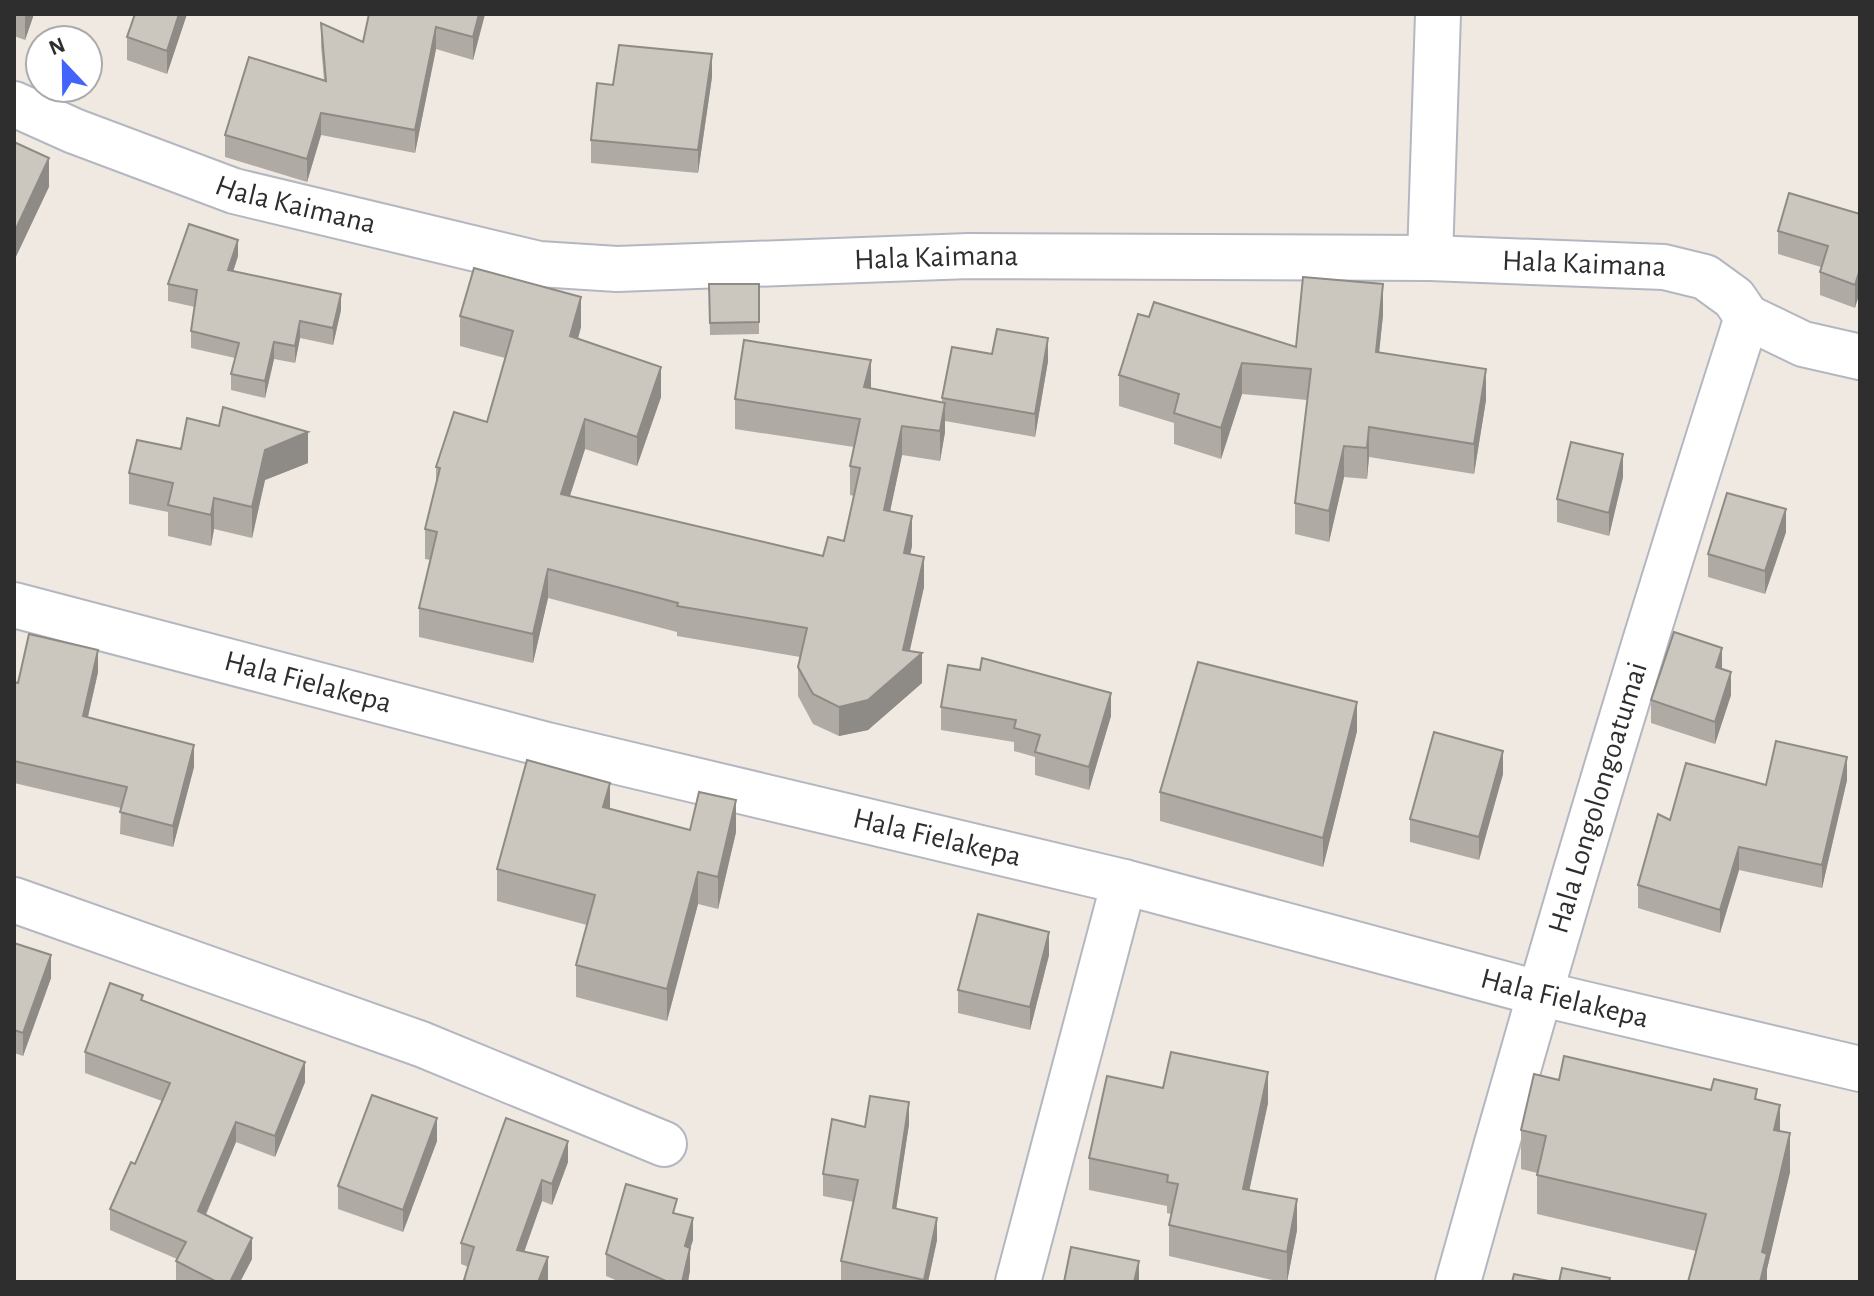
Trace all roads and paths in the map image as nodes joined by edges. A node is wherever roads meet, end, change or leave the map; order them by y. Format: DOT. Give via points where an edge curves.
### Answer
graph roads {
  1 [pos="1438,14"];
  2 [pos="14,104"];
  3 [pos="1430,258"];
  4 [pos="1747,317"];
  5 [pos="1860,357"];
  6 [pos="14,605"];
  7 [pos="1124,882"];
  8 [pos="14,900"];
  9 [pos="1538,993"];
  10 [pos="1860,1069"];
  11 [pos="664,1144"];
  12 [pos="1018,1282"];
  13 [pos="1458,1282"];
  1 -- 3 [label="street"];
  2 -- 3 [label="street, Hala Kaimana" via="234,191 539,264 617,269 969,256"];
  3 -- 4 [label="street, Hala Kaimana" via="1664,267 1705,277 1734,298"];
  4 -- 5 [label="street, Hala Kaimana" via="1803,344"];
  4 -- 9 [label="street, Hala Longolongoatumai"];
  6 -- 7 [label="street, Hala Fielakepa" via="547,745"];
  7 -- 9 [label="street, Hala Fielakepa"];
  7 -- 12 [label="street"];
  8 -- 11 [label="street" via="421,1044"];
  9 -- 10 [label="street, Hala Fielakepa"];
  9 -- 13 [label="street, Hala Longolongoatumai"];
}
